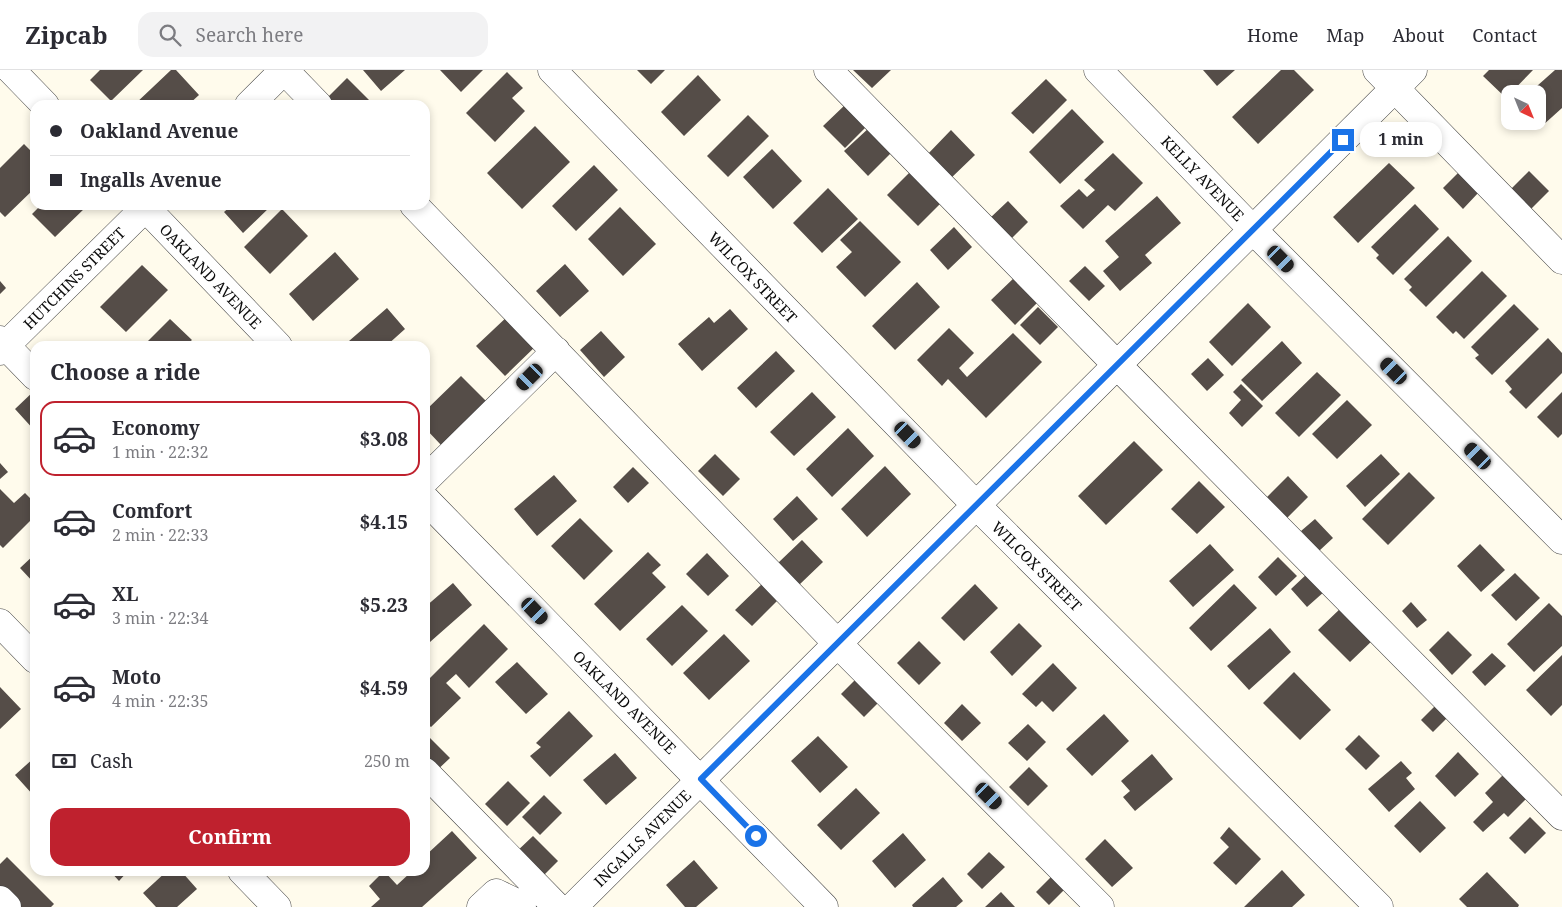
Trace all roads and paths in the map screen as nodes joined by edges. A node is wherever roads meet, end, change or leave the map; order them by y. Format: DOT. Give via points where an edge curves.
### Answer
graph roads {
  1 [pos="10,70"];
  2 [pos="284,70"];
  3 [pos="552,70"];
  4 [pos="828,70"];
  5 [pos="1098,70"];
  6 [pos="1395,76"];
  7 [pos="40,100"];
  8 [pos="254,100"];
  9 [pos="313,100"];
  10 [pos="141,210"];
  11 [pos="149,210"];
  12 [pos="419,210"];
  13 [pos="1253,230"];
  14 [pos="1562,260"];
  15 [pos="273,341"];
  16 [pos="2,346"];
  17 [pos="556,351"];
  18 [pos="1117,365"];
  19 [pos="30,371"];
  20 [pos="430,475"];
  21 [pos="430,504"];
  22 [pos="976,505"];
  23 [pos="1562,540"];
  24 [pos="0,623"];
  25 [pos="837,643"];
  26 [pos="30,654"];
  27 [pos="430,777"];
  28 [pos="701,779"];
  29 [pos="1562,816"];
  30 [pos="247,876"];
  31 [pos="0,900"];
  32 [pos="6,907"];
  33 [pos="277,907"];
  34 [pos="481,907"];
  35 [pos="522,907"];
  36 [pos="558,907"];
  37 [pos="573,907"];
  38 [pos="824,907"];
  39 [pos="1100,907"];
  40 [pos="1379,907"];
  1 -- 7 [label="street"];
  2 -- 8 [label="street"];
  2 -- 9 [label="street"];
  3 -- 22 [label="street, WILCOX STREET"];
  4 -- 18 [label="street"];
  5 -- 13 [label="street, KELLY AVENUE"];
  6 -- 13 [label="street, INGALLS AVENUE"];
  6 -- 14 [label="street"];
  10 -- 16 [label="street, HUTCHINS STREET"];
  11 -- 15 [label="street, OAKLAND AVENUE"];
  12 -- 17 [label="street"];
  13 -- 18 [label="street, INGALLS AVENUE"];
  13 -- 23 [label="street, KELLY AVENUE"];
  16 -- 19 [label="street"];
  17 -- 20 [label="street"];
  17 -- 25 [label="street"];
  18 -- 22 [label="street, INGALLS AVENUE"];
  18 -- 29 [label="street"];
  21 -- 28 [label="street, OAKLAND AVENUE"];
  22 -- 25 [label="street, INGALLS AVENUE"];
  22 -- 40 [label="street, WILCOX STREET"];
  24 -- 26 [label="street"];
  25 -- 28 [label="street, INGALLS AVENUE"];
  25 -- 39 [label="street"];
  27 -- 36 [label="street"];
  28 -- 37 [label="street, INGALLS AVENUE"];
  28 -- 38 [label="street, OAKLAND AVENUE"];
  30 -- 33 [label="street"];
  31 -- 32 [label="street"];
  34 -- 35 [label="street" via="496,893"];
}
